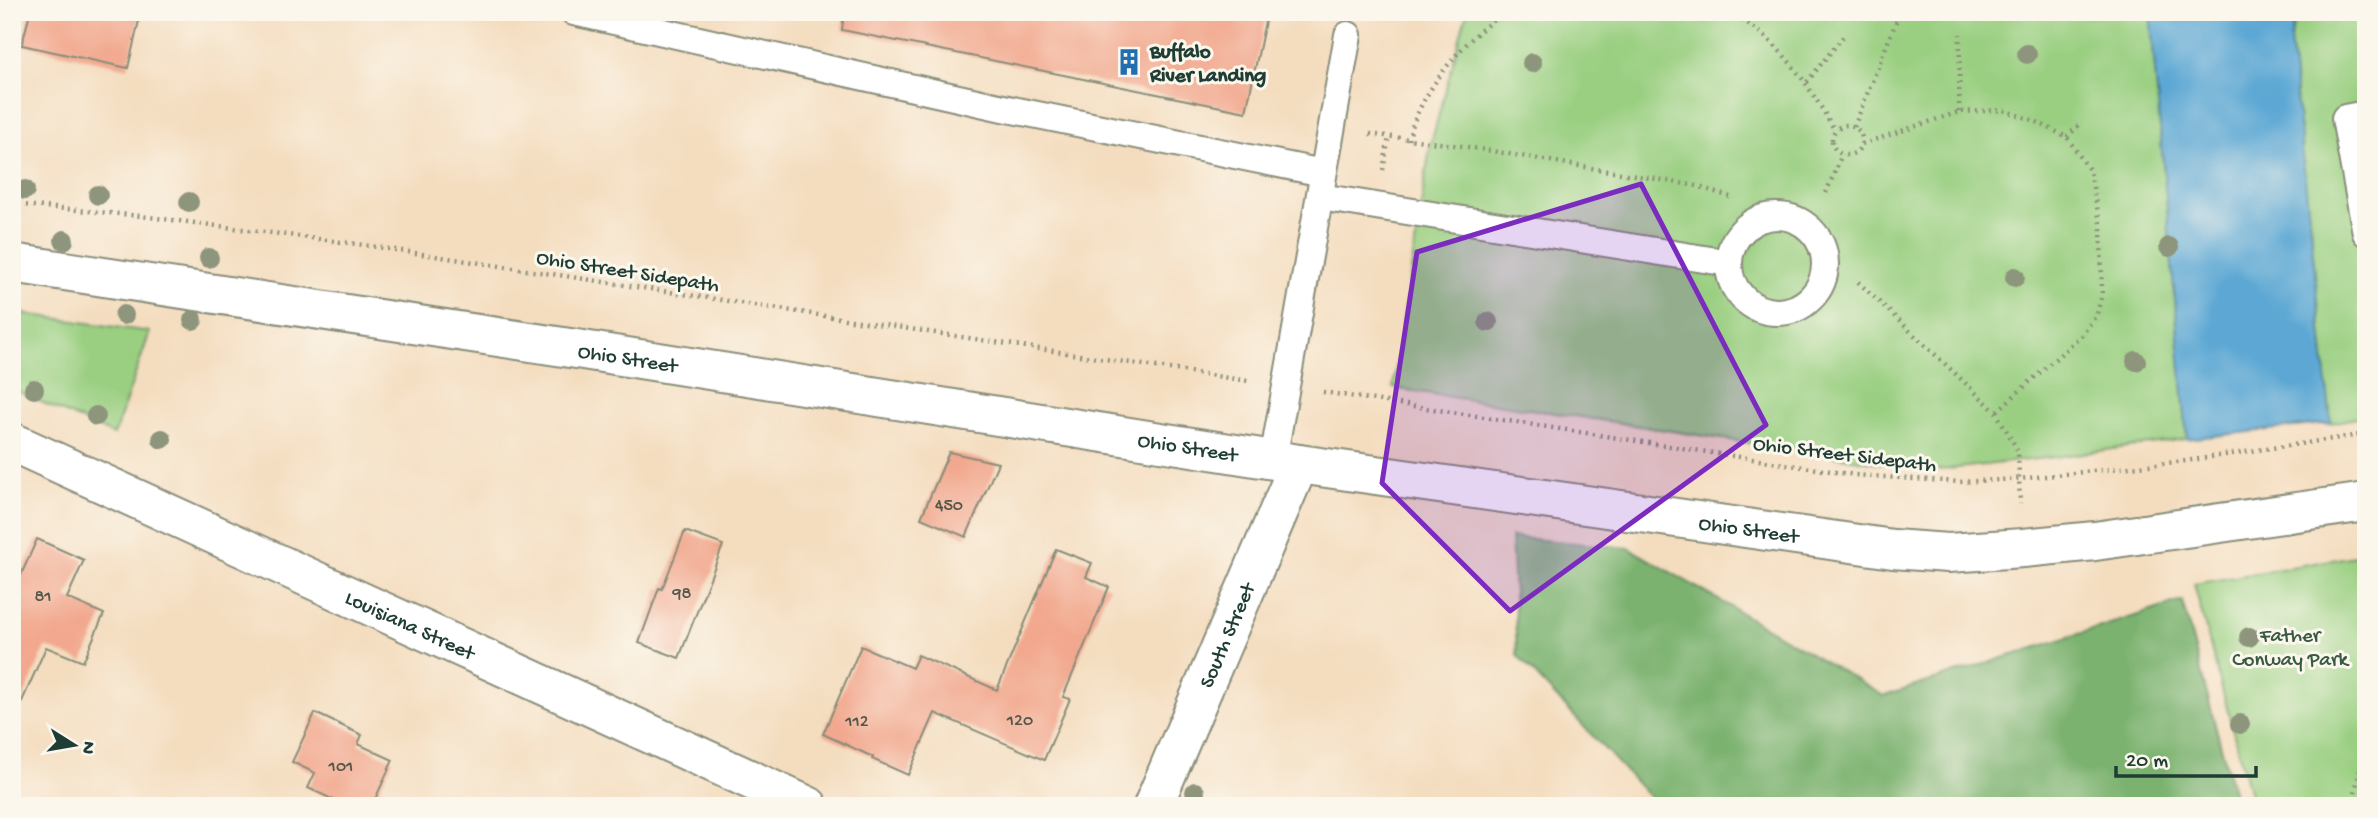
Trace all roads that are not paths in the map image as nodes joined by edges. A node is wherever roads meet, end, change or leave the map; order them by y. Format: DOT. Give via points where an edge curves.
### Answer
graph roads {
  1 [pos="574,12"];
  2 [pos="1348,35"];
  3 [pos="2366,114"];
  4 [pos="1322,185"];
  5 [pos="2366,233"];
  6 [pos="12,263"];
  7 [pos="1729,263"];
  8 [pos="12,442"];
  9 [pos="1286,462"];
  10 [pos="2366,502"];
  11 [pos="808,806"];
  12 [pos="1153,806"];
  1 -- 4 [label="lane"];
  2 -- 4 [label="lane"];
  3 -- 5 [label="lane" via="2345,118"];
  4 -- 7 [label="lane"];
  4 -- 9 [label="lane"];
  6 -- 9 [label="street, Ohio Street"];
  8 -- 11 [label="street, Louisiana Street"];
  9 -- 10 [label="street, Ohio Street" via="1893,549 1948,553 2095,541"];
  9 -- 12 [label="street, South Street"];
}
